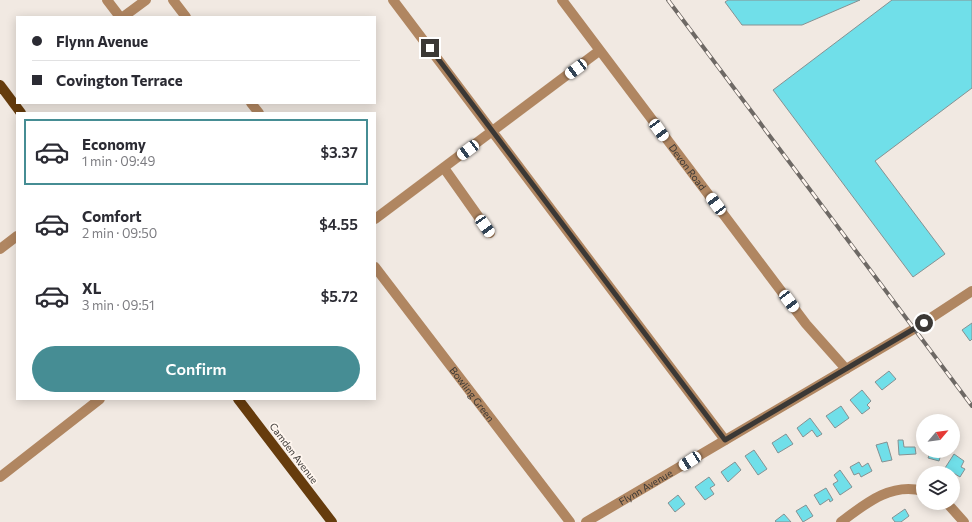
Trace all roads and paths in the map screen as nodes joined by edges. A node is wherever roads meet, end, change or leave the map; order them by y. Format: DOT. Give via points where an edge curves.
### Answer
graph roads {
  1 [pos="107,0"];
  2 [pos="146,0"];
  3 [pos="173,0"];
  4 [pos="392,0"];
  5 [pos="562,0"];
  6 [pos="119,16"];
  7 [pos="124,16"];
  8 [pos="185,16"];
  9 [pos="600,51"];
  10 [pos="0,85"];
  11 [pos="14,98"];
  12 [pos="252,104"];
  13 [pos="258,112"];
  14 [pos="492,131"];
  15 [pos="444,168"];
  16 [pos="376,218"];
  17 [pos="490,233"];
  18 [pos="16,237"];
  19 [pos="0,249"];
  20 [pos="376,267"];
  21 [pos="972,291"];
  22 [pos="846,369"];
  23 [pos="99,400"];
  24 [pos="239,400"];
  25 [pos="725,440"];
  26 [pos="0,477"];
  27 [pos="916,490"];
  28 [pos="953,510"];
  29 [pos="332,522"];
  30 [pos="570,522"];
  31 [pos="586,522"];
  32 [pos="841,522"];
  33 [pos="964,522"];
  1 -- 6 [label="street"];
  2 -- 7 [label="street"];
  3 -- 8 [label="street"];
  4 -- 14 [label="street"];
  5 -- 9 [label="street, Devon Road"];
  9 -- 14 [label="street"];
  9 -- 22 [label="street, Devon Road" via="806,324"];
  10 -- 11 [label="main road"];
  12 -- 13 [label="street"];
  14 -- 15 [label="street"];
  14 -- 25 [label="street"];
  15 -- 16 [label="street"];
  15 -- 17 [label="street"];
  18 -- 19 [label="street"];
  20 -- 30 [label="street, Bowling Green"];
  21 -- 22 [label="street, Flynn Avenue"];
  22 -- 25 [label="street, Flynn Avenue"];
  23 -- 26 [label="street"];
  24 -- 29 [label="main road, Camden Avenue"];
  25 -- 31 [label="street, Flynn Avenue"];
  27 -- 32 [label="street" via="907,488 890,491 872,500"];
  28 -- 33 [label="street"];
}
